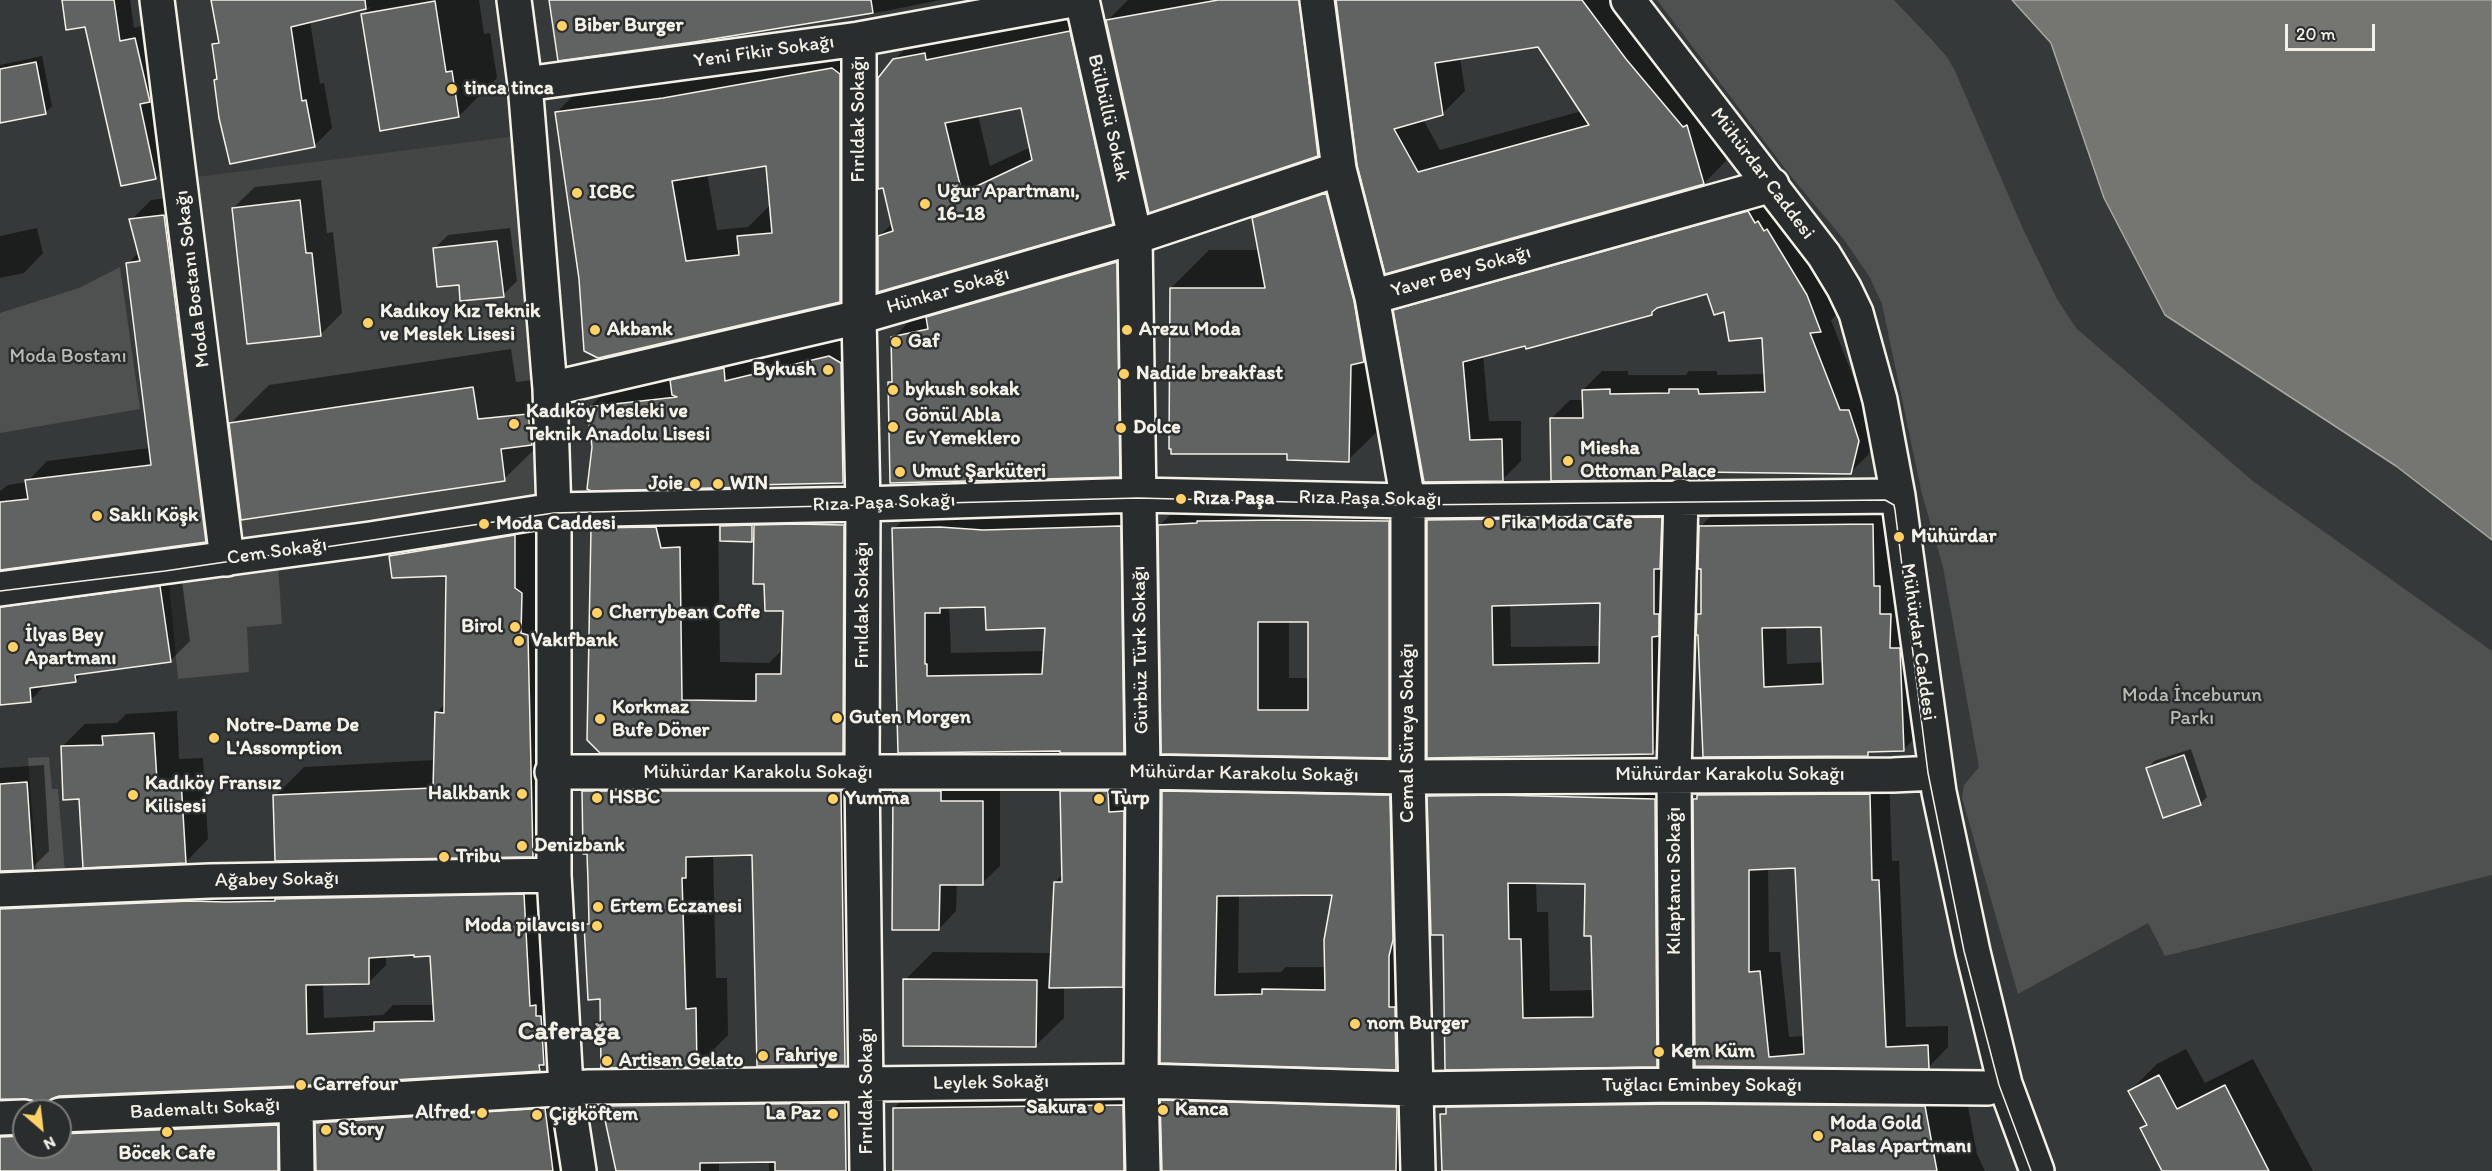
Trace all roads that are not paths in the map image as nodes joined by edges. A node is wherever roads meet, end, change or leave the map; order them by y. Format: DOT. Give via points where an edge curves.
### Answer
graph roads {
  1 [pos="157,0"];
  2 [pos="514,0"];
  3 [pos="1072,0"];
  4 [pos="1082,0"];
  5 [pos="1317,0"];
  6 [pos="1628,0"];
  7 [pos="968,9"];
  8 [pos="859,39"];
  9 [pos="525,84"];
  10 [pos="1339,169"];
  11 [pos="1772,185"];
  12 [pos="1135,237"];
  13 [pos="1371,297"];
  14 [pos="859,317"];
  15 [pos="550,389"];
  16 [pos="1139,495"];
  17 [pos="1682,496"];
  18 [pos="1898,496"];
  19 [pos="1408,501"];
  20 [pos="863,504"];
  21 [pos="554,510"];
  22 [pos="227,559"];
  23 [pos="0,589"];
  24 [pos="552,771"];
  25 [pos="1143,772"];
  26 [pos="862,774"];
  27 [pos="1926,774"];
  28 [pos="1674,775"];
  29 [pos="1408,777"];
  30 [pos="554,875"];
  31 [pos="0,890"];
  32 [pos="1141,1081"];
  33 [pos="867,1085"];
  34 [pos="1676,1085"];
  35 [pos="566,1087"];
  36 [pos="1988,1088"];
  37 [pos="1416,1089"];
  38 [pos="296,1105"];
  39 [pos="72,1114"];
  40 [pos="297,1171"];
  41 [pos="579,1171"];
  42 [pos="867,1171"];
  43 [pos="1143,1171"];
  44 [pos="1418,1171"];
  45 [pos="2015,1171"];
  46 [pos="2037,1171"];
  1 -- 22 [label="street, Moda Bostanı Sokağı"];
  2 -- 9 [label="street"];
  3 -- 7 [label="street, Yeni Fikir Sokağı"];
  4 -- 12 [label="street, Bülbüllü Sokak"];
  5 -- 10 [label="street, Yaver Bey Sokağı"];
  6 -- 11 [label="street, Mühürdar Caddesi"];
  7 -- 8 [label="street, Yeni Fikir Sokağı"];
  8 -- 9 [label="street, Yeni Fikir Sokağı"];
  8 -- 14 [label="street, Fırıldak Sokağı"];
  9 -- 15 [label="street"];
  10 -- 12 [label="street, Hünkar Sokağı"];
  10 -- 13 [label="street, Yaver Bey Sokağı"];
  11 -- 13 [label="street, Yaver Bey Sokağı"];
  11 -- 18 [label="street, Mühürdar Caddesi" via="1824,255 1856,313 1880,400"];
  12 -- 14 [label="street, Hünkar Sokağı"];
  12 -- 16 [label="street, Gürbüz Türk Sokağı"];
  13 -- 19 [label="street, Cemal Süreya Sokağı"];
  14 -- 15 [label="street, Hünkar Sokağı"];
  14 -- 20 [label="street, Fırıldak Sokağı"];
  15 -- 21 [label="street"];
  16 -- 19 [label="street, Rıza Paşa Sokağı"];
  16 -- 20 [label="street, Rıza Paşa Sokağı"];
  16 -- 25 [label="street, Gürbüz Türk Sokağı"];
  17 -- 18 [label="street, Rıza Paşa Sokağı"];
  17 -- 19 [label="street, Rıza Paşa Sokağı"];
  17 -- 28 [label="street, Kılaptancı Sokağı"];
  18 -- 27 [label="street, Mühürdar Caddesi"];
  19 -- 29 [label="street, Cemal Süreya Sokağı"];
  20 -- 21 [label="street, Rıza Paşa Sokağı"];
  20 -- 26 [label="street, Fırıldak Sokağı"];
  21 -- 22 [label="street, Cem Sokağı"];
  21 -- 24 [label="street"];
  22 -- 23 [label="street, Cem Sokağı"];
  24 -- 26 [label="street, Mühürdar Karakolu Sokağı"];
  24 -- 30 [label="street"];
  25 -- 26 [label="street, Mühürdar Karakolu Sokağı"];
  25 -- 29 [label="street, Mühürdar Karakolu Sokağı"];
  25 -- 32 [label="street, Gürbüz Türk Sokağı"];
  26 -- 33 [label="street, Fırıldak Sokağı"];
  27 -- 28 [label="street, Mühürdar Karakolu Sokağı"];
  27 -- 36 [label="street, Mühürdar Caddesi" via="1953,957"];
  27 -- 46 [label="street, Mühürdar Caddesi" via="2005,1084"];
  28 -- 29 [label="street, Mühürdar Karakolu Sokağı"];
  28 -- 34 [label="street, Kılaptancı Sokağı"];
  29 -- 37 [label="street, Cemal Süreya Sokağı"];
  30 -- 31 [label="street, Ağabey Sokağı" via="210,881"];
  30 -- 35 [label="street"];
  32 -- 33 [label="street, Leylek Sokağı"];
  32 -- 37 [label="street, Leylek Sokağı"];
  32 -- 43 [label="street, Gürbüz Türk Sokağı"];
  33 -- 35 [label="street, Leylek Sokağı"];
  33 -- 42 [label="street, Fırıldak Sokağı"];
  34 -- 36 [label="street, Tuğlacı Eminbey Sokağı"];
  34 -- 37 [label="street, Tuğlacı Eminbey Sokağı"];
  35 -- 38 [label="street, Bademaltı Sokağı"];
  35 -- 41 [label="street"];
  36 -- 45 [label="street, Mühürdar Caddesi"];
  37 -- 44 [label="street, Cemal Süreya Sokağı"];
  38 -- 39 [label="street, Bademaltı Sokağı"];
  38 -- 40 [label="street"];
}
